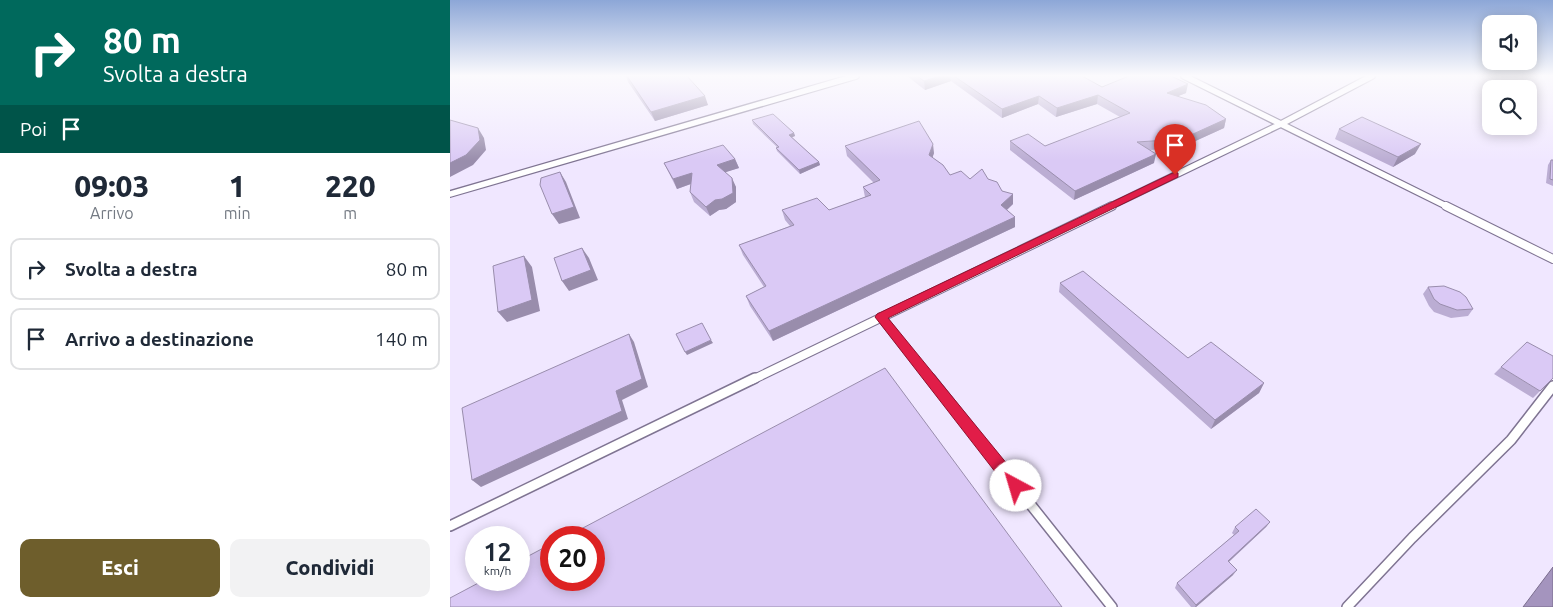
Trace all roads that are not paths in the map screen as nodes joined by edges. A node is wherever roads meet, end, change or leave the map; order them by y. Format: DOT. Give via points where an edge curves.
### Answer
graph roads {
  1 [pos="759,104"];
  2 [pos="1241,104"];
  3 [pos="1318,104"];
  4 [pos="1281,124"];
  5 [pos="450,194"];
  6 [pos="1553,259"];
  7 [pos="881,317"];
  8 [pos="1553,386"];
  9 [pos="450,526"];
  10 [pos="1112,607"];
  11 [pos="1348,607"];
  1 -- 5 [label="lane"];
  2 -- 4 [label="lane"];
  3 -- 4 [label="lane"];
  4 -- 6 [label="lane"];
  4 -- 7 [label="lane"];
  7 -- 9 [label="lane"];
  7 -- 10 [label="lane"];
  8 -- 11 [label="lane" via="1511,440"];
}
